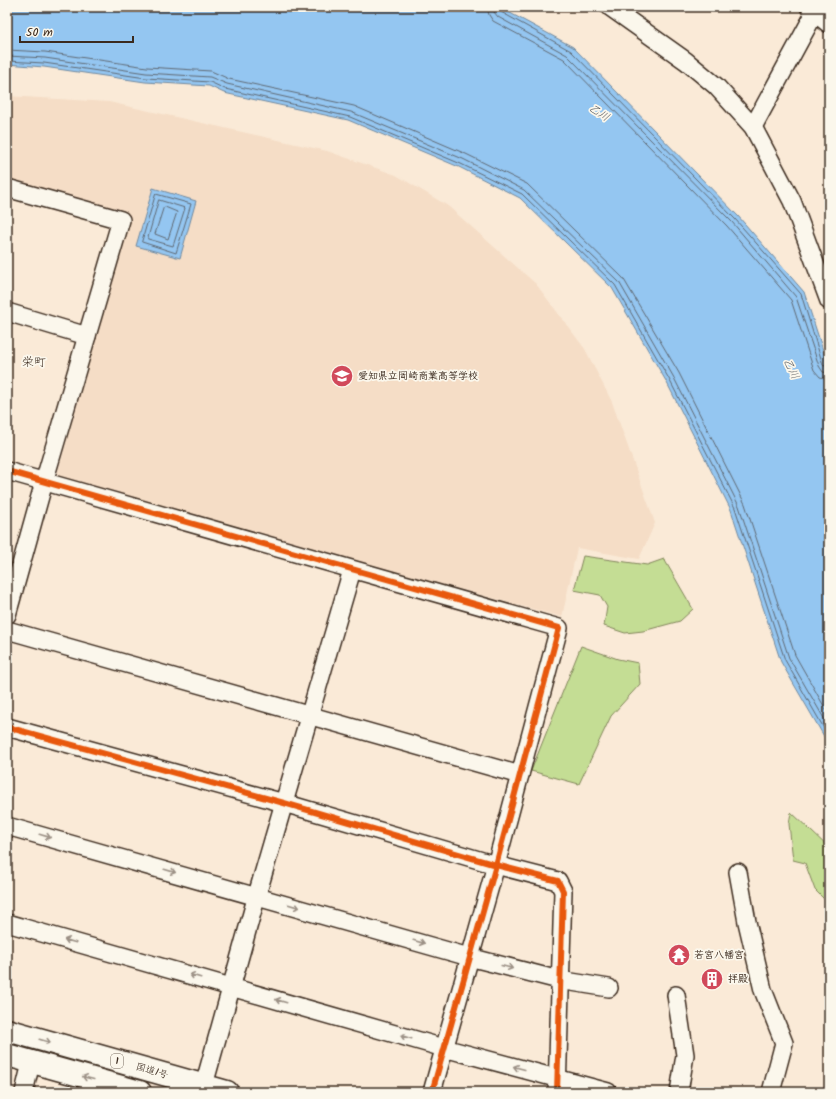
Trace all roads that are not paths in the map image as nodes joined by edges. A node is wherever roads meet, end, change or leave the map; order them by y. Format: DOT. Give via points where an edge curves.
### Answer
graph roads {
  1 [pos="610,7"];
  2 [pos="819,11"];
  3 [pos="753,127"];
  4 [pos="7,188"];
  5 [pos="829,301"];
  6 [pos="7,312"];
  7 [pos="87,336"];
  8 [pos="7,471"];
  9 [pos="44,482"];
  10 [pos="352,570"];
  11 [pos="7,615"];
  12 [pos="7,630"];
  13 [pos="310,715"];
  14 [pos="7,727"];
  15 [pos="520,775"];
  16 [pos="284,803"];
  17 [pos="7,826"];
  18 [pos="496,865"];
  19 [pos="738,872"];
  20 [pos="257,896"];
  21 [pos="7,923"];
  22 [pos="469,957"];
  23 [pos="559,980"];
  24 [pos="233,987"];
  25 [pos="609,988"];
  26 [pos="676,995"];
  27 [pos="7,1030"];
  28 [pos="444,1048"];
  29 [pos="7,1055"];
  30 [pos="31,1063"];
  31 [pos="557,1085"];
  32 [pos="203,1089"];
  33 [pos="24,1092"];
  34 [pos="140,1092"];
  35 [pos="227,1092"];
  36 [pos="432,1092"];
  37 [pos="608,1092"];
  38 [pos="679,1092"];
  39 [pos="771,1092"];
  1 -- 3 [label="street" via="686,61 716,86"];
  2 -- 3 [label="street"];
  3 -- 5 [label="street" via="792,201"];
  4 -- 7 [label="street" via="121,220"];
  6 -- 7 [label="street"];
  7 -- 9 [label="street"];
  8 -- 9 [label="street"];
  9 -- 10 [label="street"];
  9 -- 11 [label="street"];
  10 -- 13 [label="street"];
  10 -- 15 [label="street" via="559,628"];
  12 -- 13 [label="street"];
  13 -- 15 [label="street"];
  13 -- 16 [label="street"];
  14 -- 16 [label="street"];
  15 -- 18 [label="street"];
  16 -- 18 [label="street"];
  16 -- 20 [label="street"];
  17 -- 20 [label="street, one-way"];
  18 -- 22 [label="street"];
  18 -- 23 [label="street" via="558,881 563,890"];
  19 -- 39 [label="street" via="763,990 784,1043"];
  20 -- 22 [label="street, one-way"];
  20 -- 24 [label="street"];
  24 -- 21 [label="street, one-way"];
  22 -- 23 [label="street, one-way"];
  22 -- 28 [label="street"];
  23 -- 25 [label="street"];
  23 -- 31 [label="street"];
  28 -- 24 [label="street, one-way"];
  24 -- 32 [label="street"];
  26 -- 38 [label="street" via="685,1055"];
  27 -- 32 [label="highway, 国道1号 / 1, one-way"];
  31 -- 28 [label="street, one-way"];
  28 -- 36 [label="street"];
  29 -- 30 [label="highway"];
  30 -- 33 [label="street"];
  34 -- 30 [label="highway, one-way"];
  31 -- 37 [label="street"];
  32 -- 35 [label="highway, 国道1号 / 1"];
}
